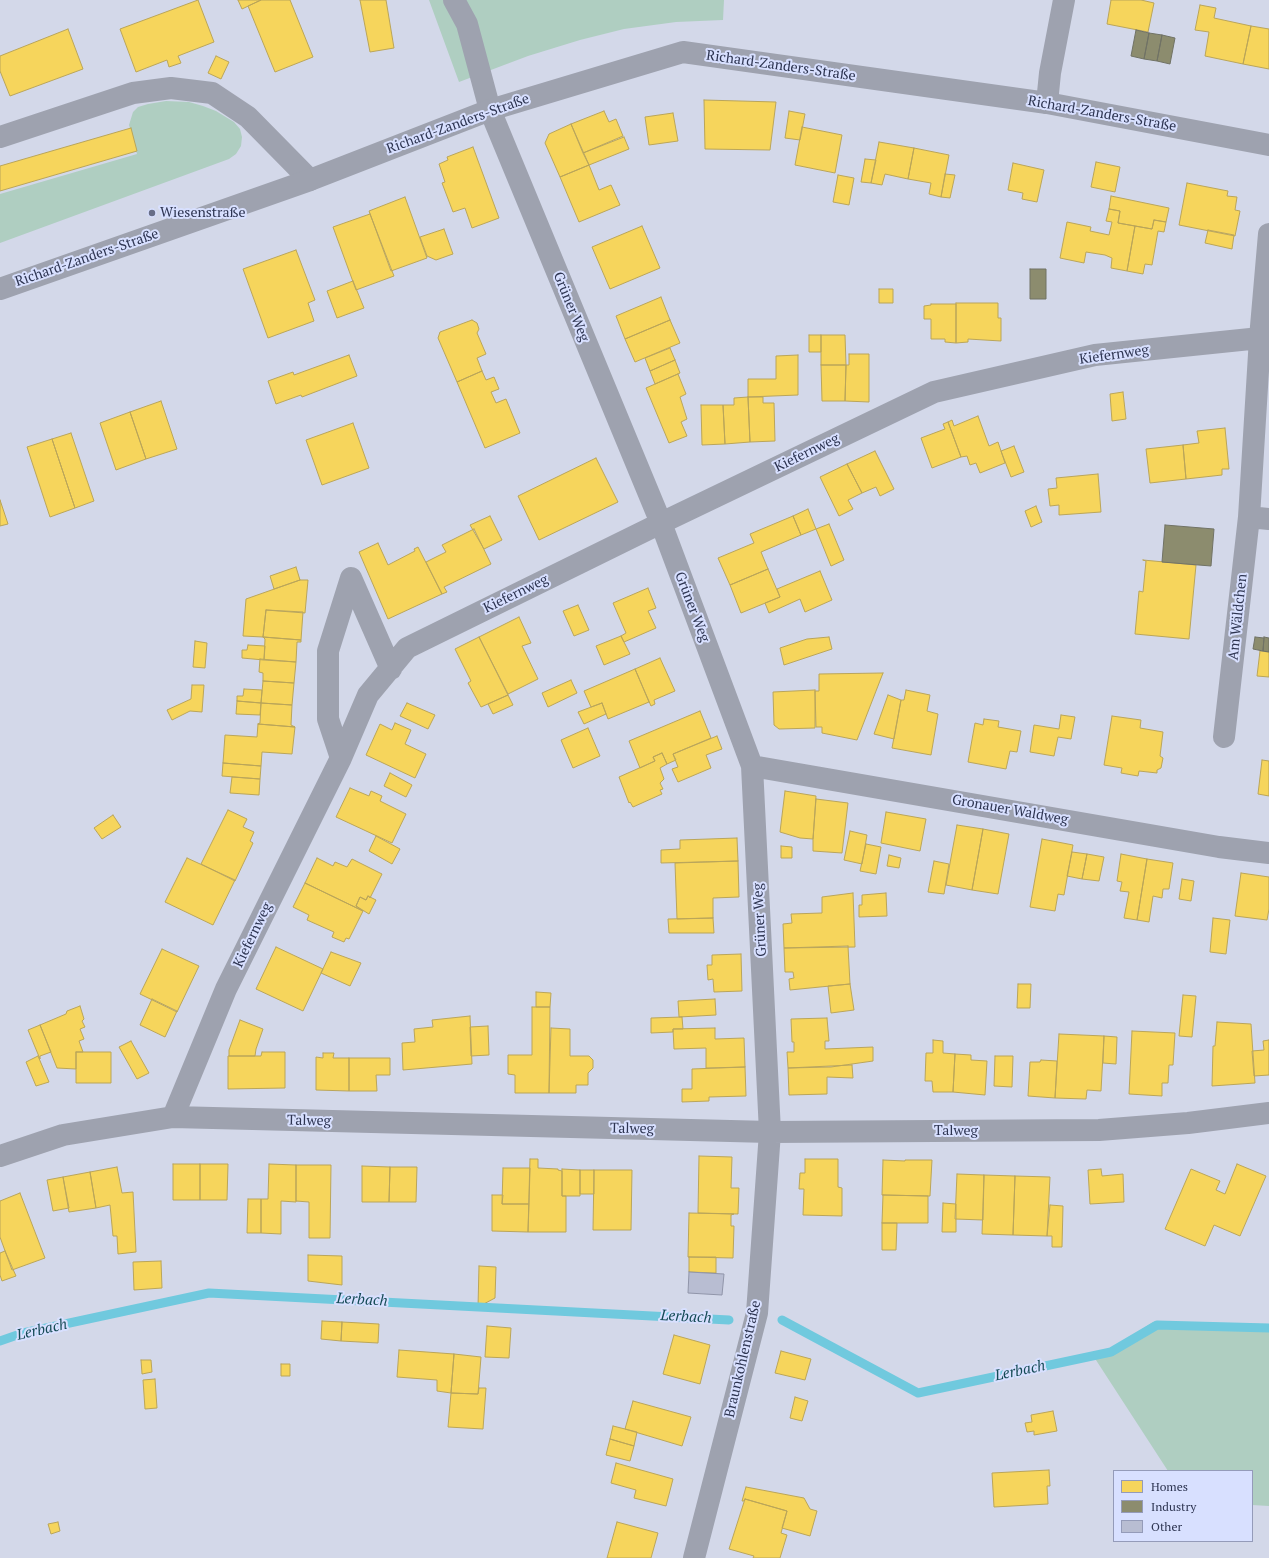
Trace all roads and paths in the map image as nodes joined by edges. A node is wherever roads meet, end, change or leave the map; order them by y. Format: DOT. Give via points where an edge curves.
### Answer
graph roads {
  1 [pos="454,0"];
  2 [pos="1064,0"];
  3 [pos="1047,104"];
  4 [pos="490,110"];
  5 [pos="0,136"];
  6 [pos="1269,145"];
  7 [pos="310,180"];
  8 [pos="1269,234"];
  9 [pos="0,289"];
  10 [pos="1260,338"];
  11 [pos="1259,518"];
  12 [pos="661,523"];
  13 [pos="391,669"];
  14 [pos="1224,737"];
  15 [pos="341,758"];
  16 [pos="752,766"];
  17 [pos="1269,853"];
  18 [pos="1269,1113"];
  19 [pos="173,1117"];
  20 [pos="770,1132"];
  21 [pos="0,1156"];
  22 [pos="694,1558"];
  1 -- 4 [label="street, Grüner Weg" via="467,24"];
  2 -- 3 [label="street" via="1050,73"];
  3 -- 4 [label="street, Richard-Zanders-Straße" via="683,52"];
  3 -- 6 [label="street, Richard-Zanders-Straße"];
  4 -- 7 [label="street, Richard-Zanders-Straße"];
  4 -- 12 [label="street, Grüner Weg"];
  5 -- 7 [label="street" via="133,93 171,88 212,93 248,117"];
  7 -- 9 [label="street, Richard-Zanders-Straße"];
  8 -- 10 [label="street"];
  10 -- 11 [label="street"];
  10 -- 12 [label="street, Kiefernweg" via="1095,355 934,392"];
  11 -- 14 [label="street, Am Wäldchen"];
  12 -- 13 [label="street, Kiefernweg" via="407,648"];
  12 -- 16 [label="street, Grüner Weg"];
  13 -- 15 [label="street, Kiefernweg" via="368,695"];
  13 -- 15 [label="street" via="351,578 328,651 328,719"];
  15 -- 19 [label="street, Kiefernweg" via="226,988"];
  16 -- 17 [label="street, Gronauer Waldweg"];
  16 -- 20 [label="street, Grüner Weg"];
  18 -- 20 [label="street, Talweg" via="1099,1130"];
  19 -- 20 [label="street, Talweg"];
  19 -- 21 [label="street, Talweg" via="63,1135"];
  20 -- 22 [label="street, Braunkohlenstraße" via="757,1313"];
}
